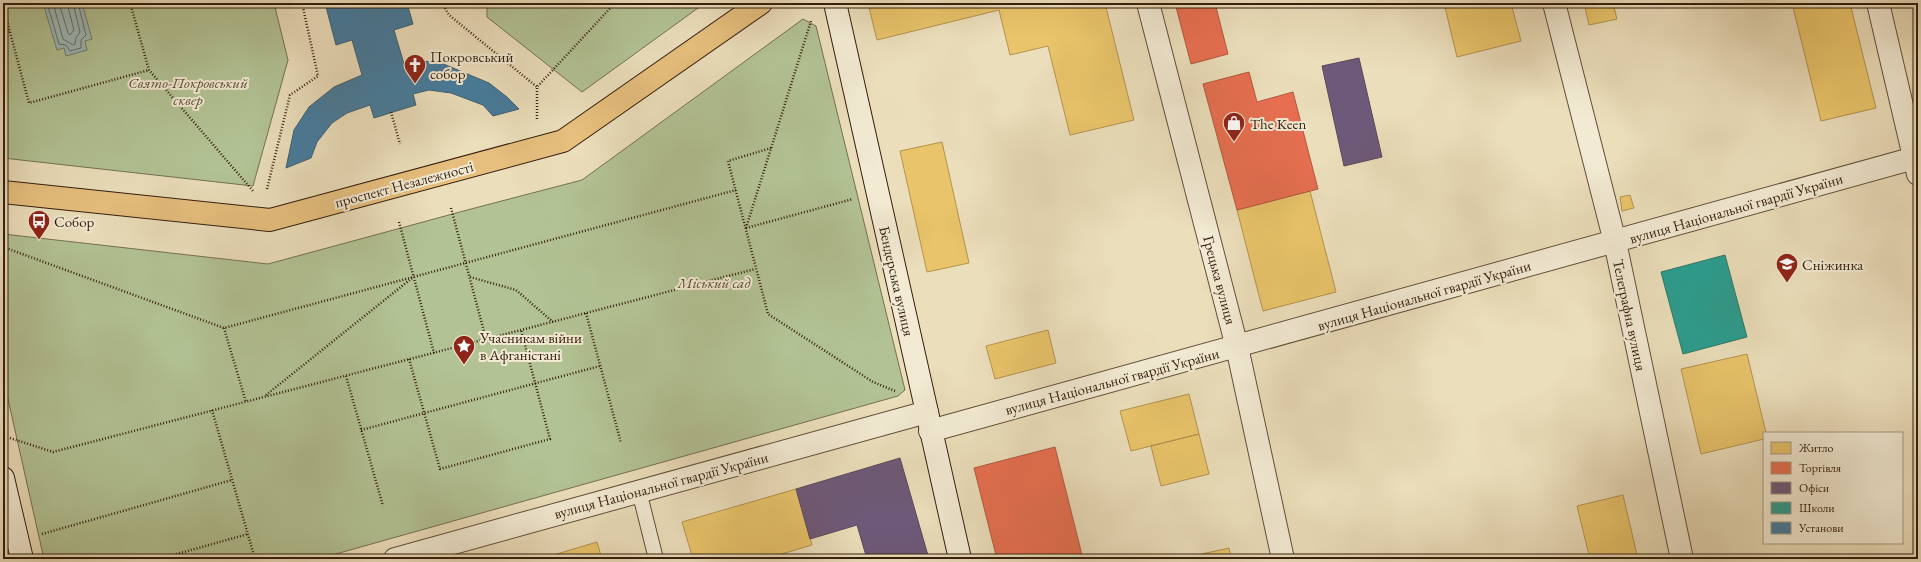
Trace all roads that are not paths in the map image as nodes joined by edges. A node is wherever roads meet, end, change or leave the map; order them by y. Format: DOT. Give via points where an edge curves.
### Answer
graph roads {
  1 [pos="761,3"];
  2 [pos="835,3"];
  3 [pos="1148,3"];
  4 [pos="1554,3"];
  5 [pos="1878,3"];
  6 [pos="1917,163"];
  7 [pos="3,192"];
  8 [pos="1615,242"];
  9 [pos="1237,347"];
  10 [pos="928,422"];
  11 [pos="3,478"];
  12 [pos="639,491"];
  13 [pos="22,559"];
  14 [pos="396,559"];
  15 [pos="656,559"];
  16 [pos="960,559"];
  17 [pos="1283,559"];
  18 [pos="1682,559"];
  1 -- 7 [label="main road, проспект Незалежності" via="563,141 270,220"];
  2 -- 10 [label="street, Бендерська вулиця"];
  3 -- 9 [label="street, Грецька вулиця"];
  4 -- 8 [label="street, Телеграфна вулиця"];
  5 -- 6 [label="street"];
  6 -- 8 [label="street, вулиця Національної гвардії України"];
  8 -- 9 [label="street, вулиця Національної гвардії України"];
  8 -- 18 [label="street, Телеграфна вулиця"];
  9 -- 10 [label="street, вулиця Національної гвардії України"];
  9 -- 17 [label="street, Грецька вулиця"];
  10 -- 12 [label="street, вулиця Національної гвардії України"];
  10 -- 16 [label="street, Бендерська вулиця"];
  11 -- 13 [label="street"];
  12 -- 14 [label="street, вулиця Національної гвардії України"];
  12 -- 15 [label="lane"];
}
